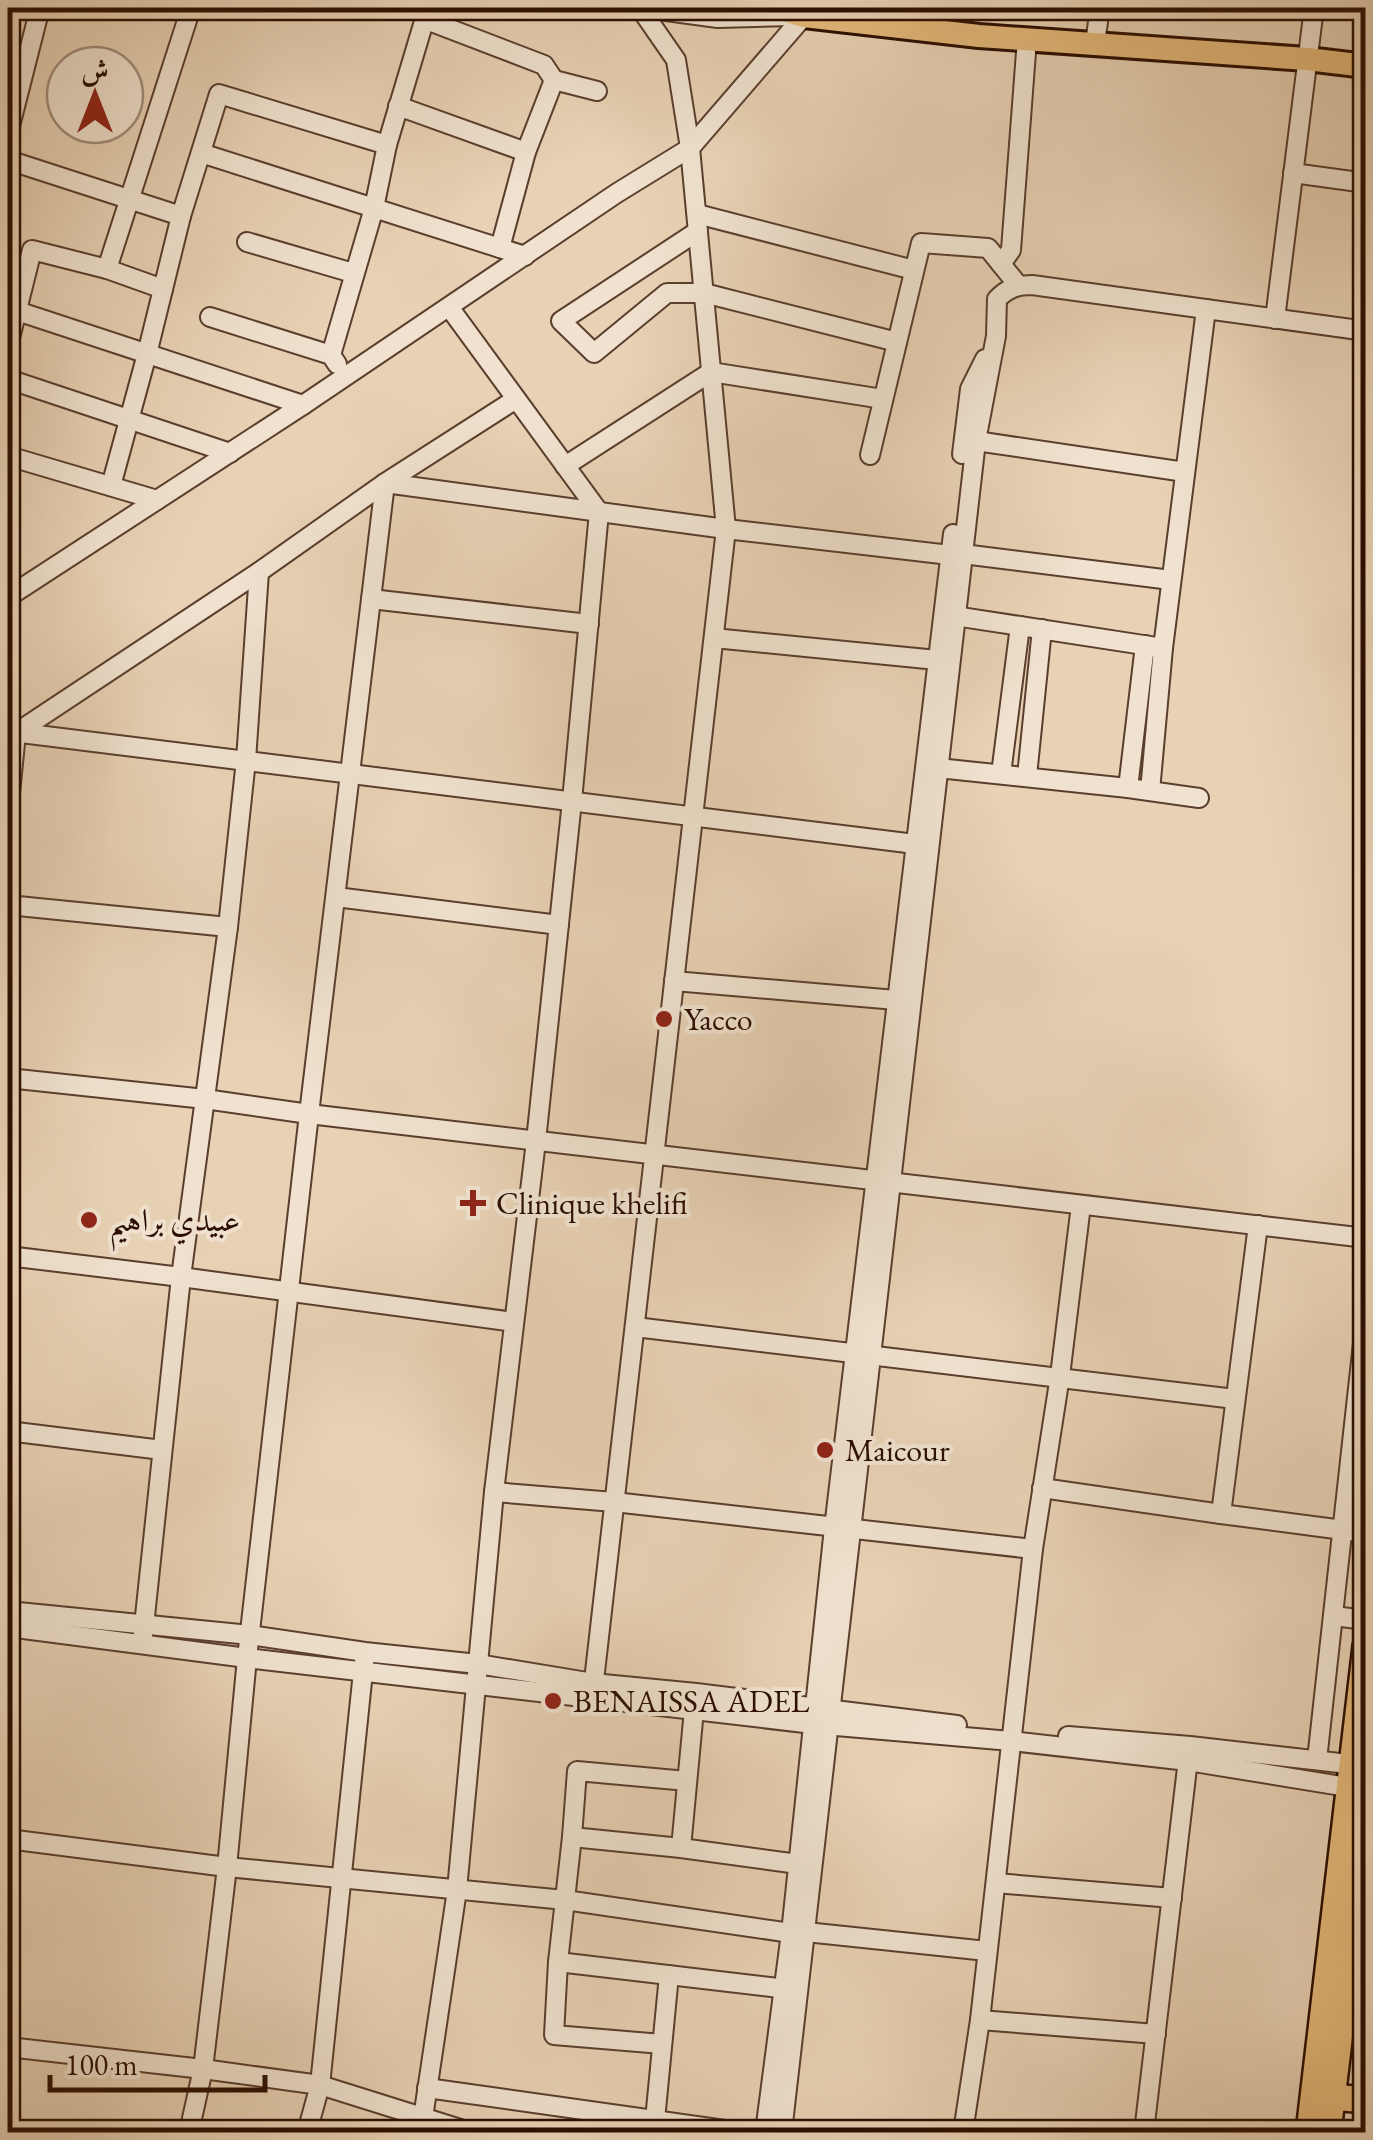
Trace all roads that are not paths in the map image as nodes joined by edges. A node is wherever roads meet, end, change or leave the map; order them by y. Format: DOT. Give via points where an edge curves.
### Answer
graph roads {
  1 [pos="40,8"];
  2 [pos="191,8"];
  3 [pos="642,8"];
  4 [pos="778,8"];
  5 [pos="1100,8"];
  6 [pos="1314,8"];
  7 [pos="806,10"];
  8 [pos="426,14"];
  9 [pos="1027,39"];
  10 [pos="1095,43"];
  11 [pos="1308,59"];
  12 [pos="1366,66"];
  13 [pos="554,80"];
  14 [pos="597,92"];
  15 [pos="398,106"];
  16 [pos="8,134"];
  17 [pos="387,145"];
  18 [pos="690,148"];
  19 [pos="526,152"];
  20 [pos="201,153"];
  21 [pos="8,160"];
  22 [pos="1294,173"];
  23 [pos="1366,183"];
  24 [pos="130,199"];
  25 [pos="374,208"];
  26 [pos="181,216"];
  27 [pos="697,223"];
  28 [pos="247,242"];
  29 [pos="500,248"];
  30 [pos="525,256"];
  31 [pos="1001,264"];
  32 [pos="107,270"];
  33 [pos="914,270"];
  34 [pos="353,273"];
  35 [pos="1018,285"];
  36 [pos="163,289"];
  37 [pos="704,293"];
  38 [pos="448,307"];
  39 [pos="1206,309"];
  40 [pos="12,310"];
  41 [pos="210,317"];
  42 [pos="1276,318"];
  43 [pos="1366,331"];
  44 [pos="996,336"];
  45 [pos="897,342"];
  46 [pos="8,346"];
  47 [pos="147,354"];
  48 [pos="331,355"];
  49 [pos="712,372"];
  50 [pos="346,376"];
  51 [pos="8,379"];
  52 [pos="516,399"];
  53 [pos="883,399"];
  54 [pos="303,406"];
  55 [pos="130,418"];
  56 [pos="976,441"];
  57 [pos="230,453"];
  58 [pos="870,454"];
  59 [pos="8,456"];
  60 [pos="565,466"];
  61 [pos="1185,472"];
  62 [pos="385,484"];
  63 [pos="111,486"];
  64 [pos="158,500"];
  65 [pos="599,512"];
  66 [pos="726,529"];
  67 [pos="957,554"];
  68 [pos="259,572"];
  69 [pos="1171,580"];
  70 [pos="8,597"];
  71 [pos="372,599"];
  72 [pos="949,616"];
  73 [pos="588,624"];
  74 [pos="1020,626"];
  75 [pos="1042,630"];
  76 [pos="714,638"];
  77 [pos="1154,647"];
  78 [pos="938,660"];
  79 [pos="12,732"];
  80 [pos="246,760"];
  81 [pos="938,768"];
  82 [pos="351,774"];
  83 [pos="1000,774"];
  84 [pos="1026,776"];
  85 [pos="1128,788"];
  86 [pos="1150,791"];
  87 [pos="1199,798"];
  88 [pos="572,801"];
  89 [pos="8,814"];
  90 [pos="693,816"];
  91 [pos="915,844"];
  92 [pos="336,898"];
  93 [pos="8,906"];
  94 [pos="559,925"];
  95 [pos="228,927"];
  96 [pos="674,981"];
  97 [pos="896,1000"];
  98 [pos="8,1078"];
  99 [pos="205,1100"];
  100 [pos="309,1114"];
  101 [pos="536,1141"];
  102 [pos="654,1155"];
  103 [pos="883,1181"];
  104 [pos="1082,1205"];
  105 [pos="1258,1225"];
  106 [pos="1366,1238"];
  107 [pos="8,1256"];
  108 [pos="181,1276"];
  109 [pos="289,1292"];
  110 [pos="1366,1316"];
  111 [pos="514,1322"];
  112 [pos="635,1327"];
  113 [pos="864,1354"];
  114 [pos="1060,1376"];
  115 [pos="1362,1385"];
  116 [pos="1235,1399"];
  117 [pos="8,1431"];
  118 [pos="162,1450"];
  119 [pos="1042,1488"];
  120 [pos="494,1492"];
  121 [pos="614,1502"];
  122 [pos="1220,1514"];
  123 [pos="843,1527"];
  124 [pos="1343,1530"];
  125 [pos="1366,1533"];
  126 [pos="1032,1549"];
  127 [pos="8,1611"];
  128 [pos="1333,1616"];
  129 [pos="1366,1620"];
  130 [pos="145,1625"];
  131 [pos="8,1627"];
  132 [pos="250,1635"];
  133 [pos="142,1644"];
  134 [pos="1366,1646"];
  135 [pos="247,1658"];
  136 [pos="364,1661"];
  137 [pos="478,1664"];
  138 [pos="477,1685"];
  139 [pos="593,1691"];
  140 [pos="695,1701"];
  141 [pos="821,1717"];
  142 [pos="1012,1736"];
  143 [pos="1189,1753"];
  144 [pos="1317,1760"];
  145 [pos="1358,1777"];
  146 [pos="688,1781"];
  147 [pos="1366,1816"];
  148 [pos="572,1837"];
  149 [pos="8,1838"];
  150 [pos="681,1848"];
  151 [pos="798,1864"];
  152 [pos="228,1866"];
  153 [pos="341,1878"];
  154 [pos="996,1883"];
  155 [pos="457,1890"];
  156 [pos="1172,1898"];
  157 [pos="564,1900"];
  158 [pos="798,1932"];
  159 [pos="987,1951"];
  160 [pos="558,1962"];
  161 [pos="670,1975"];
  162 [pos="791,1990"];
  163 [pos="980,2020"];
  164 [pos="1156,2034"];
  165 [pos="662,2044"];
  166 [pos="8,2047"];
  167 [pos="203,2068"];
  168 [pos="320,2084"];
  169 [pos="427,2088"];
  170 [pos="1332,2097"];
  171 [pos="1366,2100"];
  172 [pos="423,2118"];
  173 [pos="655,2120"];
  174 [pos="189,2132"];
  175 [pos="307,2132"];
  176 [pos="464,2132"];
  177 [pos="739,2132"];
  178 [pos="766,2132"];
  179 [pos="782,2132"];
  180 [pos="963,2132"];
  181 [pos="1144,2132"];
  182 [pos="1309,2132"];
  183 [pos="1328,2132"];
  1 -- 16 [label="street"];
  2 -- 24 [label="street"];
  3 -- 7 [label="street" via="718,18"];
  3 -- 18 [label="street" via="676,60"];
  4 -- 7 [label="main road"];
  5 -- 10 [label="street"];
  6 -- 11 [label="street"];
  7 -- 9 [label="main road"];
  7 -- 18 [label="street"];
  8 -- 13 [label="street" via="544,65"];
  8 -- 15 [label="street"];
  9 -- 10 [label="main road"];
  9 -- 31 [label="street" via="1011,250"];
  10 -- 11 [label="main road"];
  11 -- 12 [label="main road"];
  11 -- 22 [label="street"];
  13 -- 14 [label="street"];
  13 -- 19 [label="street"];
  15 -- 17 [label="street"];
  15 -- 19 [label="street"];
  17 -- 20 [label="street" via="219,94"];
  17 -- 25 [label="street"];
  18 -- 27 [label="street"];
  18 -- 30 [label="street"];
  19 -- 29 [label="street"];
  20 -- 25 [label="street"];
  20 -- 26 [label="street"];
  21 -- 24 [label="street"];
  22 -- 23 [label="street"];
  22 -- 42 [label="street"];
  24 -- 26 [label="street"];
  24 -- 32 [label="street"];
  25 -- 29 [label="street"];
  25 -- 34 [label="street"];
  26 -- 36 [label="street"];
  27 -- 33 [label="street"];
  27 -- 37 [label="street"];
  27 -- 37 [label="street" via="561,321 594,354 667,293"];
  28 -- 34 [label="street"];
  29 -- 30 [label="street"];
  30 -- 38 [label="street"];
  31 -- 33 [label="street" via="988,248 921,242"];
  31 -- 35 [label="street"];
  32 -- 36 [label="street"];
  32 -- 40 [label="street" via="32,250"];
  33 -- 45 [label="street"];
  34 -- 48 [label="street"];
  35 -- 39 [label="street"];
  35 -- 44 [label="street" via="996,299"];
  36 -- 47 [label="street"];
  37 -- 45 [label="street"];
  37 -- 49 [label="street"];
  38 -- 50 [label="street"];
  38 -- 52 [label="street"];
  39 -- 42 [label="street"];
  39 -- 61 [label="street"];
  40 -- 46 [label="street"];
  40 -- 47 [label="street"];
  41 -- 48 [label="street"];
  42 -- 43 [label="street"];
  44 -- 56 [label="street"];
  44 -- 67 [label="street" via="970,388"];
  45 -- 53 [label="street"];
  47 -- 54 [label="street"];
  47 -- 55 [label="street"];
  48 -- 50 [label="street"];
  49 -- 53 [label="street"];
  49 -- 60 [label="street"];
  49 -- 66 [label="street"];
  50 -- 54 [label="street"];
  51 -- 55 [label="street"];
  52 -- 60 [label="street"];
  52 -- 62 [label="street"];
  53 -- 58 [label="street"];
  54 -- 57 [label="street"];
  55 -- 57 [label="street"];
  55 -- 63 [label="street"];
  56 -- 61 [label="street"];
  56 -- 67 [label="street"];
  57 -- 64 [label="street"];
  59 -- 63 [label="street"];
  60 -- 65 [label="street"];
  61 -- 69 [label="street"];
  62 -- 65 [label="street"];
  62 -- 68 [label="street"];
  62 -- 71 [label="street"];
  63 -- 64 [label="street"];
  64 -- 70 [label="street"];
  65 -- 66 [label="street"];
  65 -- 73 [label="street"];
  66 -- 67 [label="street"];
  66 -- 76 [label="street"];
  67 -- 69 [label="street"];
  67 -- 72 [label="street"];
  68 -- 79 [label="street"];
  68 -- 80 [label="street"];
  69 -- 77 [label="street"];
  71 -- 73 [label="street"];
  71 -- 82 [label="street"];
  72 -- 74 [label="street"];
  72 -- 78 [label="street"];
  72 -- 81 [label="street"];
  73 -- 88 [label="street"];
  74 -- 75 [label="street"];
  74 -- 83 [label="street"];
  75 -- 77 [label="street"];
  75 -- 84 [label="street"];
  76 -- 78 [label="street"];
  76 -- 90 [label="street"];
  77 -- 85 [label="street"];
  77 -- 86 [label="street"];
  78 -- 91 [label="street"];
  79 -- 80 [label="street"];
  79 -- 89 [label="street"];
  80 -- 82 [label="street"];
  80 -- 95 [label="street"];
  81 -- 83 [label="street"];
  81 -- 103 [label="street"];
  82 -- 88 [label="street"];
  82 -- 92 [label="street"];
  83 -- 84 [label="street"];
  84 -- 85 [label="street"];
  85 -- 86 [label="street"];
  86 -- 87 [label="street"];
  88 -- 90 [label="street"];
  88 -- 94 [label="street"];
  90 -- 91 [label="street"];
  90 -- 96 [label="street"];
  91 -- 97 [label="street"];
  92 -- 94 [label="street"];
  92 -- 100 [label="street"];
  93 -- 95 [label="street"];
  94 -- 101 [label="street"];
  95 -- 99 [label="street"];
  96 -- 97 [label="street"];
  96 -- 102 [label="street"];
  97 -- 103 [label="street"];
  98 -- 99 [label="street"];
  99 -- 100 [label="street"];
  99 -- 108 [label="street"];
  100 -- 101 [label="street"];
  100 -- 109 [label="street"];
  101 -- 102 [label="street"];
  101 -- 111 [label="street"];
  102 -- 103 [label="street"];
  102 -- 112 [label="street"];
  103 -- 104 [label="street"];
  103 -- 113 [label="street"];
  104 -- 105 [label="street"];
  104 -- 114 [label="street"];
  105 -- 106 [label="street"];
  105 -- 116 [label="street"];
  107 -- 108 [label="street"];
  108 -- 109 [label="street"];
  108 -- 118 [label="street"];
  109 -- 111 [label="street"];
  109 -- 132 [label="street"];
  110 -- 115 [label="street"];
  111 -- 120 [label="street"];
  112 -- 113 [label="street"];
  112 -- 121 [label="street"];
  113 -- 114 [label="street"];
  113 -- 123 [label="street"];
  114 -- 116 [label="street"];
  114 -- 119 [label="street"];
  115 -- 124 [label="street"];
  116 -- 122 [label="street"];
  117 -- 118 [label="street"];
  118 -- 130 [label="street"];
  119 -- 122 [label="street"];
  119 -- 126 [label="street"];
  120 -- 121 [label="street"];
  120 -- 137 [label="street"];
  121 -- 123 [label="street"];
  121 -- 139 [label="street"];
  122 -- 124 [label="street"];
  123 -- 126 [label="street"];
  123 -- 141 [label="street"];
  124 -- 125 [label="street"];
  124 -- 128 [label="street"];
  126 -- 142 [label="street"];
  127 -- 130 [label="street"];
  128 -- 129 [label="street"];
  128 -- 144 [label="street"];
  130 -- 132 [label="street"];
  130 -- 133 [label="street"];
  131 -- 133 [label="street"];
  132 -- 135 [label="street"];
  132 -- 136 [label="street"];
  133 -- 135 [label="street"];
  134 -- 145 [label="highway"];
  135 -- 136 [label="street"];
  135 -- 152 [label="street"];
  136 -- 137 [label="street"];
  136 -- 138 [label="street"];
  136 -- 153 [label="street"];
  137 -- 138 [label="street"];
  137 -- 139 [label="street"];
  138 -- 139 [label="street"];
  138 -- 155 [label="street"];
  139 -- 140 [label="street"];
  140 -- 141 [label="street"];
  140 -- 146 [label="street"];
  141 -- 142 [label="street"];
  141 -- 151 [label="street"];
  141 -- 158 [label="street"];
  142 -- 143 [label="street"];
  142 -- 154 [label="street"];
  143 -- 144 [label="street"];
  143 -- 145 [label="street"];
  143 -- 156 [label="street"];
  144 -- 145 [label="street"];
  145 -- 182 [label="highway"];
  146 -- 148 [label="street" via="577,1771"];
  146 -- 150 [label="street"];
  147 -- 170 [label="highway"];
  148 -- 150 [label="street"];
  148 -- 157 [label="street"];
  149 -- 152 [label="street"];
  150 -- 151 [label="street"];
  151 -- 158 [label="street"];
  152 -- 153 [label="street"];
  152 -- 167 [label="street"];
  153 -- 155 [label="street"];
  153 -- 168 [label="street"];
  154 -- 156 [label="street"];
  154 -- 159 [label="street"];
  155 -- 157 [label="street"];
  155 -- 169 [label="street"];
  156 -- 164 [label="street"];
  157 -- 158 [label="street"];
  157 -- 160 [label="street"];
  158 -- 159 [label="street"];
  158 -- 162 [label="street"];
  159 -- 163 [label="street"];
  160 -- 161 [label="street"];
  160 -- 165 [label="street" via="554,2035"];
  161 -- 162 [label="street"];
  161 -- 165 [label="street"];
  162 -- 178 [label="street"];
  162 -- 179 [label="street"];
  163 -- 164 [label="street"];
  163 -- 180 [label="street"];
  164 -- 181 [label="street"];
  165 -- 173 [label="street"];
  166 -- 167 [label="street"];
  167 -- 168 [label="street"];
  167 -- 174 [label="street"];
  168 -- 172 [label="street"];
  168 -- 175 [label="street"];
  169 -- 172 [label="street"];
  169 -- 173 [label="street"];
  170 -- 171 [label="highway"];
  170 -- 183 [label="highway"];
  172 -- 176 [label="street"];
  173 -- 177 [label="street"];
}
